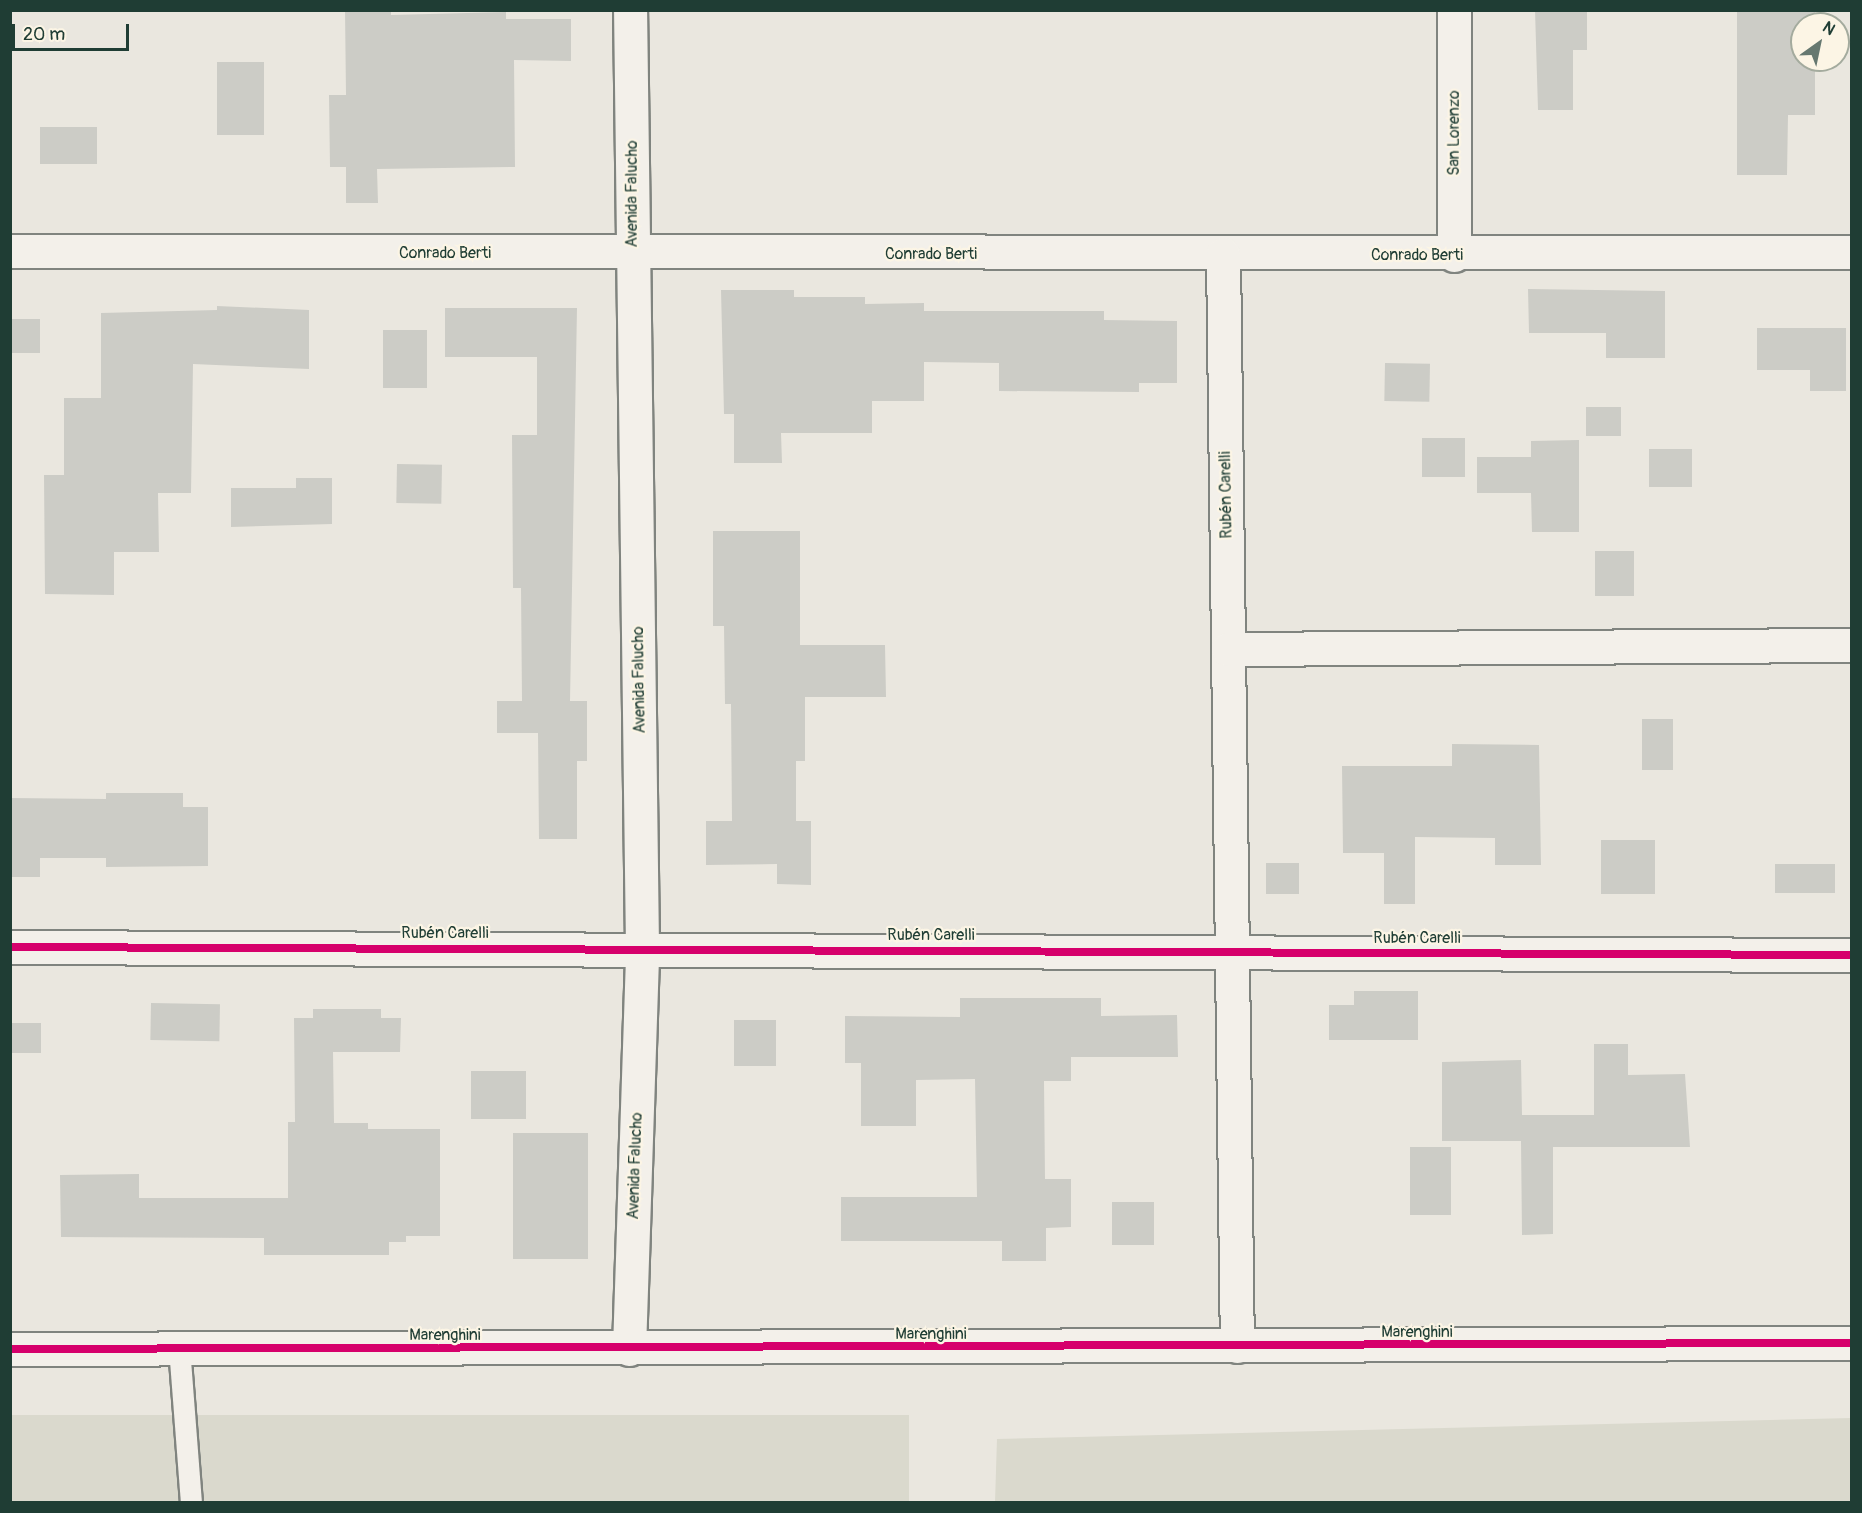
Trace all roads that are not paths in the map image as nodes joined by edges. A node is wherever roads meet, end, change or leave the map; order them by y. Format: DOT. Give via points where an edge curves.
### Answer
graph roads {
  1 [pos="630,10"];
  2 [pos="1454,10"];
  3 [pos="10,251"];
  4 [pos="1851,252"];
  5 [pos="632,253"];
  6 [pos="1223,254"];
  7 [pos="1454,255"];
  8 [pos="1851,645"];
  9 [pos="1228,650"];
  10 [pos="10,947"];
  11 [pos="642,947"];
  12 [pos="1232,951"];
  13 [pos="1851,955"];
  14 [pos="1851,1343"];
  15 [pos="1237,1346"];
  16 [pos="179,1347"];
  17 [pos="10,1349"];
  18 [pos="630,1349"];
  19 [pos="191,1503"];
  1 -- 5 [label="street, Avenida Falucho"];
  2 -- 7 [label="street, San Lorenzo"];
  3 -- 5 [label="street, Conrado Berti"];
  4 -- 7 [label="street, Conrado Berti"];
  5 -- 6 [label="street, Conrado Berti"];
  5 -- 11 [label="street, Avenida Falucho"];
  6 -- 7 [label="street, Conrado Berti"];
  6 -- 9 [label="street, Rubén Carelli"];
  8 -- 9 [label="street"];
  9 -- 12 [label="street, Rubén Carelli"];
  10 -- 11 [label="street, Rubén Carelli"];
  11 -- 12 [label="street, Rubén Carelli"];
  11 -- 18 [label="street, Avenida Falucho"];
  12 -- 13 [label="street, Rubén Carelli"];
  12 -- 15 [label="street, Rubén Carelli"];
  14 -- 15 [label="street, Marenghini"];
  15 -- 18 [label="street, Marenghini"];
  16 -- 17 [label="street, Marenghini"];
  16 -- 18 [label="street, Marenghini"];
  16 -- 19 [label="lane"];
}
